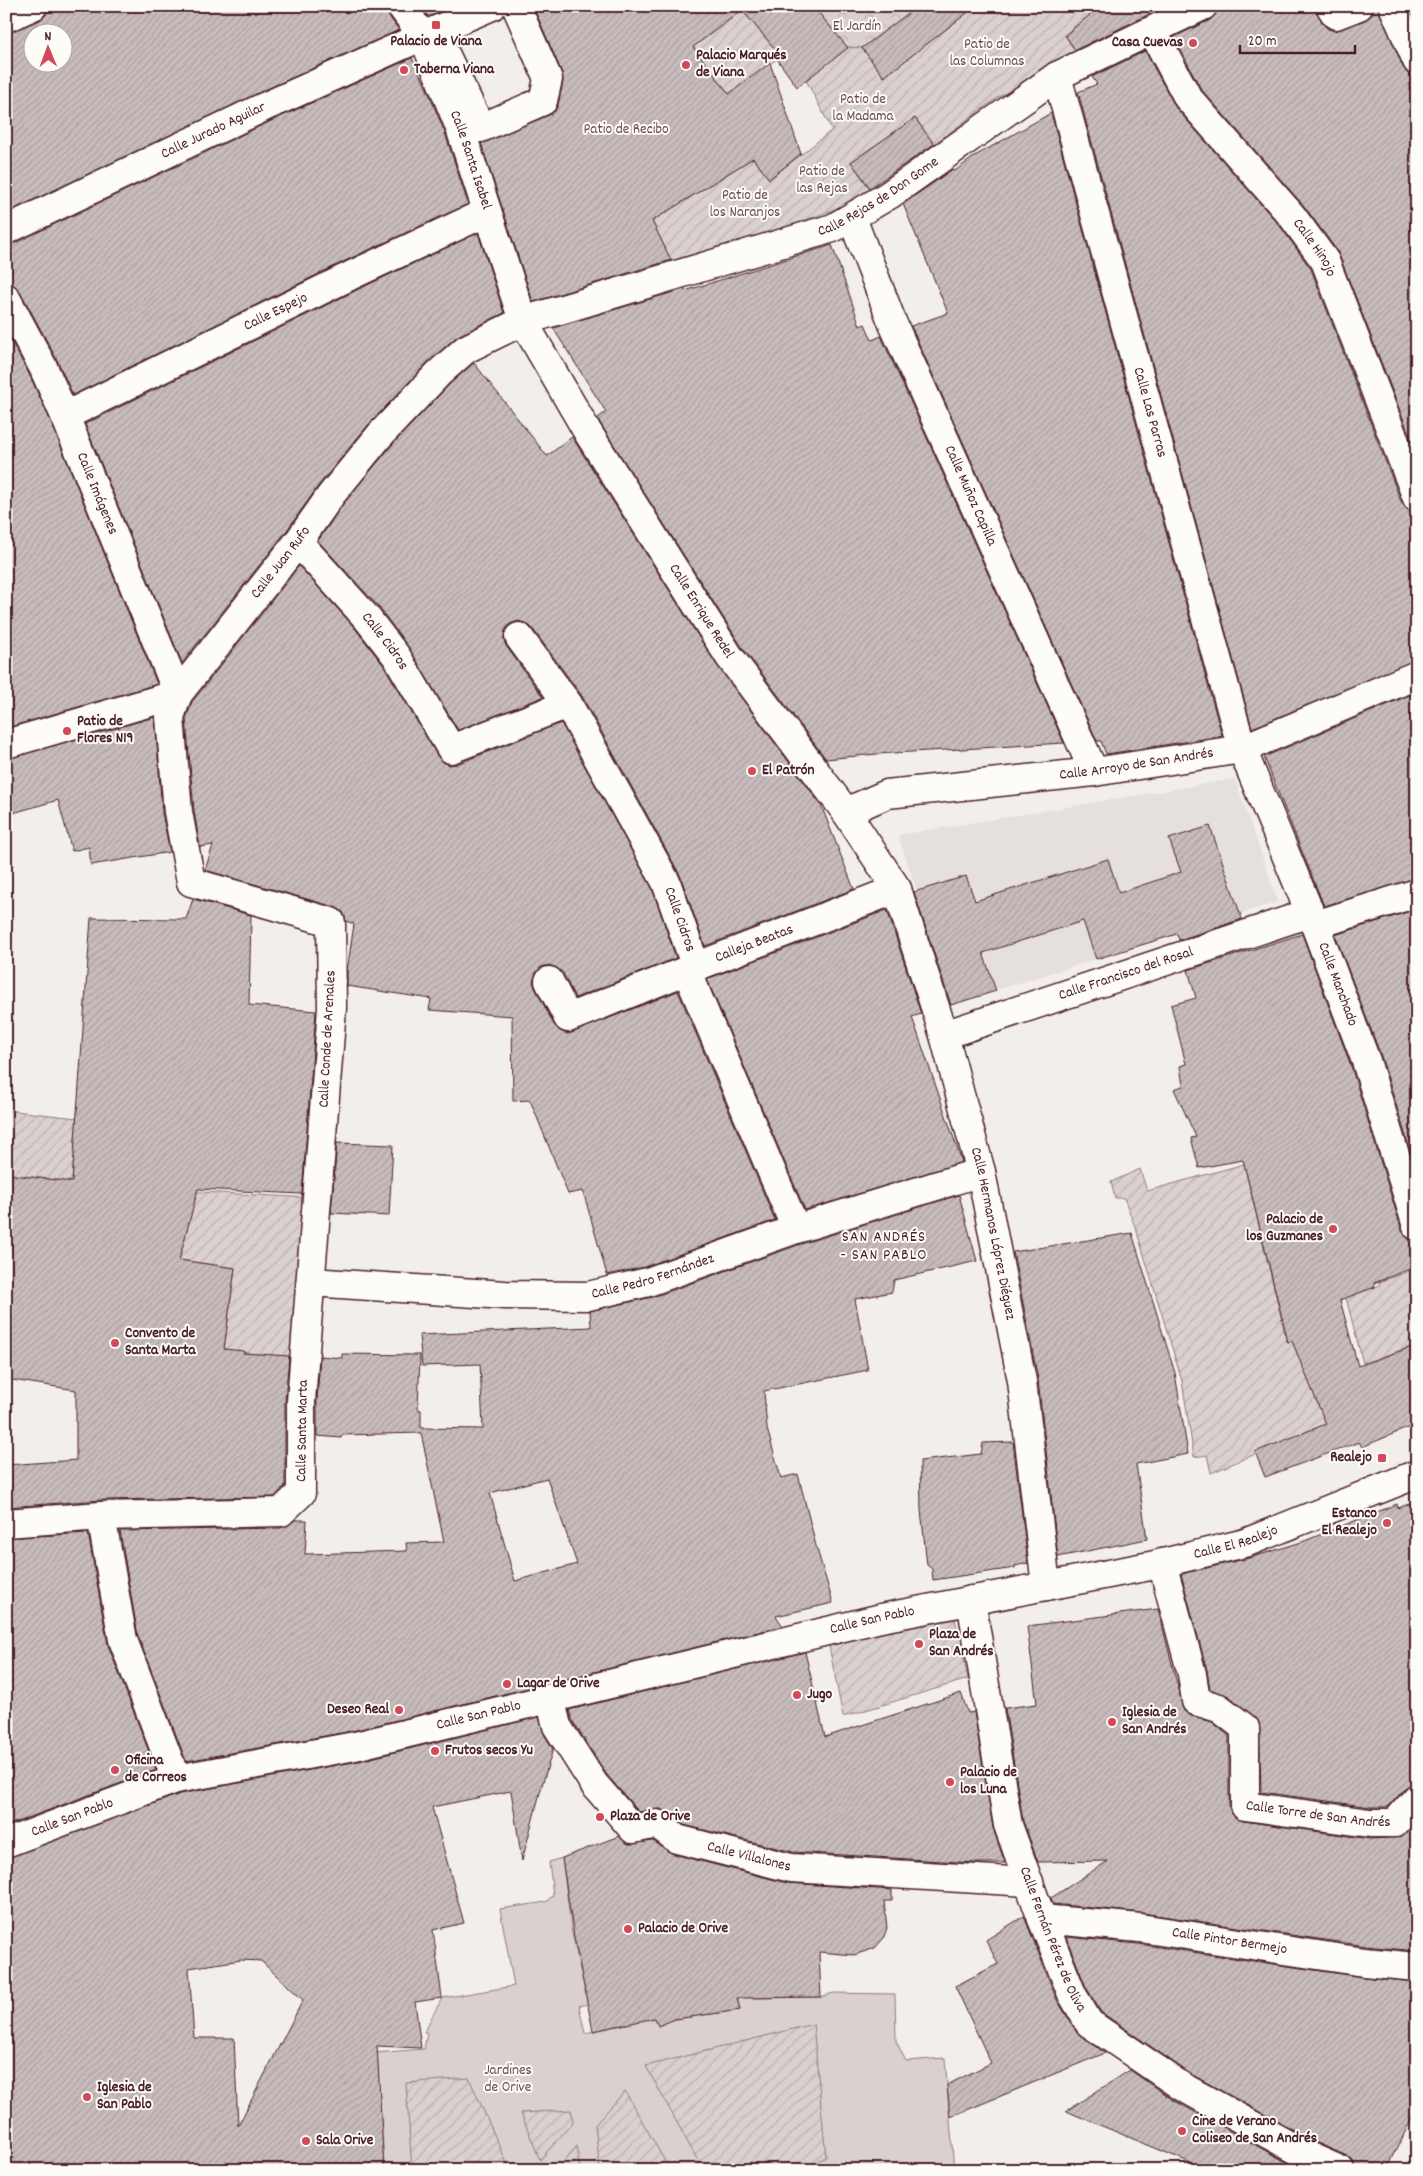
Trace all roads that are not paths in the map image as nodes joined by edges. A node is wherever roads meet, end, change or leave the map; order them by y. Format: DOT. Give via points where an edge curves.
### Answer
graph roads {
  1 [pos="33,6"];
  2 [pos="401,6"];
  3 [pos="492,6"];
  4 [pos="503,6"];
  5 [pos="516,6"];
  6 [pos="1203,6"];
  7 [pos="1330,6"];
  8 [pos="1359,6"];
  9 [pos="1393,6"];
  10 [pos="6,18"];
  11 [pos="1153,32"];
  12 [pos="430,35"];
  13 [pos="1417,61"];
  14 [pos="1058,76"];
  15 [pos="469,124"];
  16 [pos="488,212"];
  17 [pos="852,218"];
  18 [pos="6,230"];
  19 [pos="6,298"];
  20 [pos="523,321"];
  21 [pos="65,416"];
  22 [pos="1417,498"];
  23 [pos="298,542"];
  24 [pos="519,637"];
  25 [pos="1417,675"];
  26 [pos="178,694"];
  27 [pos="568,704"];
  28 [pos="6,744"];
  29 [pos="1242,749"];
  30 [pos="1094,772"];
  31 [pos="846,812"];
  32 [pos="897,890"];
  33 [pos="1417,894"];
  34 [pos="1313,919"];
  35 [pos="690,969"];
  36 [pos="549,981"];
  37 [pos="944,1035"];
  38 [pos="982,1172"];
  39 [pos="1417,1226"];
  40 [pos="796,1229"];
  41 [pos="311,1282"];
  42 [pos="1417,1474"];
  43 [pos="101,1516"];
  44 [pos="6,1523"];
  45 [pos="1162,1563"];
  46 [pos="1046,1586"];
  47 [pos="971,1600"];
  48 [pos="550,1698"];
  49 [pos="176,1779"];
  50 [pos="1417,1798"];
  51 [pos="6,1843"];
  52 [pos="1029,1882"];
  53 [pos="1042,1919"];
  54 [pos="1417,1967"];
  55 [pos="1340,2170"];
  1 -- 10 [label="street"];
  2 -- 12 [label="street, Calle Santa Isabel"];
  3 -- 12 [label="street"];
  4 -- 12 [label="street"];
  4 -- 15 [label="street" via="538,84 536,97"];
  5 -- 15 [label="street" via="548,79 543,101 481,128"];
  6 -- 11 [label="street, Calle Rejas de Don Gome"];
  7 -- 8 [label="street" via="1336,15"];
  9 -- 13 [label="street"];
  11 -- 14 [label="street, Calle Rejas de Don Gome"];
  11 -- 22 [label="street, Calle Hinojo" via="1188,98 1292,216 1324,261"];
  12 -- 15 [label="street, Calle Santa Isabel"];
  12 -- 18 [label="street, Calle Jurado Aguilar" via="264,107"];
  14 -- 17 [label="street, Calle Rejas de Don Gome"];
  14 -- 29 [label="street, Calle Las Parras"];
  15 -- 16 [label="street, Calle Santa Isabel"];
  16 -- 20 [label="street, Calle Santa Isabel"];
  16 -- 21 [label="street, Calle Espejo"];
  17 -- 20 [label="street, Calle Rejas de Don Gome" via="833,228"];
  17 -- 30 [label="street, Calle Muñoz Capilla" via="893,324"];
  19 -- 21 [label="street, Calle Imágenes"];
  20 -- 23 [label="street, Calle Juan Rufo" via="466,349 439,373 380,435"];
  20 -- 31 [label="street, Calle Enrique Redel" via="587,431 729,656"];
  21 -- 26 [label="street, Calle Imágenes"];
  23 -- 26 [label="street, Calle Juan Rufo"];
  23 -- 27 [label="street, Calle Cidros" via="366,617 396,657 451,749"];
  24 -- 27 [label="street, Calle Cidros"];
  25 -- 29 [label="street, Calle Arroyo de San Andrés"];
  26 -- 28 [label="street"];
  26 -- 41 [label="street, Calle Conde de Arenales" via="170,717 178,812 191,882 331,922 332,1008"];
  27 -- 35 [label="street, Calle Cidros" via="666,882 693,959"];
  29 -- 30 [label="street, Calle Arroyo de San Andrés"];
  29 -- 34 [label="street, Calle Manchado"];
  30 -- 31 [label="street, Calle Arroyo de San Andrés" via="887,794"];
  31 -- 32 [label="street, Calle Enrique Redel"];
  32 -- 35 [label="street, Calleja Beatas"];
  32 -- 37 [label="street, Calle Hermanos Lóprez Diéguez"];
  33 -- 34 [label="street, Calle Francisco del Rosal"];
  34 -- 37 [label="street, Calle Francisco del Rosal"];
  34 -- 39 [label="street, Calle Manchado" via="1366,1061"];
  35 -- 36 [label="street, Calleja Beatas" via="568,1018"];
  35 -- 40 [label="street, Calle Cidros" via="689,976"];
  37 -- 38 [label="street, Calle Hermanos Lóprez Diéguez"];
  38 -- 40 [label="street, Calle Pedro Fernández"];
  38 -- 46 [label="street, Calle Hermanos Lóprez Diéguez" via="1022,1381"];
  40 -- 41 [label="street, Calle Pedro Fernández" via="648,1282 588,1296 505,1295"];
  41 -- 43 [label="street, Calle Santa Marta" via="301,1401 301,1493 281,1512"];
  42 -- 45 [label="street, Calle El Realejo" via="1245,1543"];
  43 -- 44 [label="street, Calle Santa Marta"];
  43 -- 49 [label="street" via="123,1640"];
  45 -- 46 [label="street, Calle El Realejo"];
  45 -- 50 [label="street, Calle Torre de San Andrés" via="1196,1700 1219,1708 1245,1728 1245,1806 1370,1823 1395,1823"];
  46 -- 47 [label="street, Calle San Pablo"];
  47 -- 48 [label="street, Calle San Pablo" via="872,1620"];
  47 -- 52 [label="street, Calle Fernán Pérez de Oliva" via="1008,1825"];
  48 -- 49 [label="street, Calle San Pablo" via="355,1746"];
  48 -- 52 [label="street, Calle Villalones" via="557,1726 594,1784 634,1829 656,1824 678,1839 791,1868"];
  49 -- 51 [label="street, Calle San Pablo"];
  52 -- 53 [label="street, Calle Fernán Pérez de Oliva"];
  53 -- 54 [label="street, Calle Pintor Bermejo" via="1140,1928"];
  53 -- 55 [label="street, Calle Fernán Pérez de Oliva" via="1072,1994 1089,2022 1181,2086"];
}
